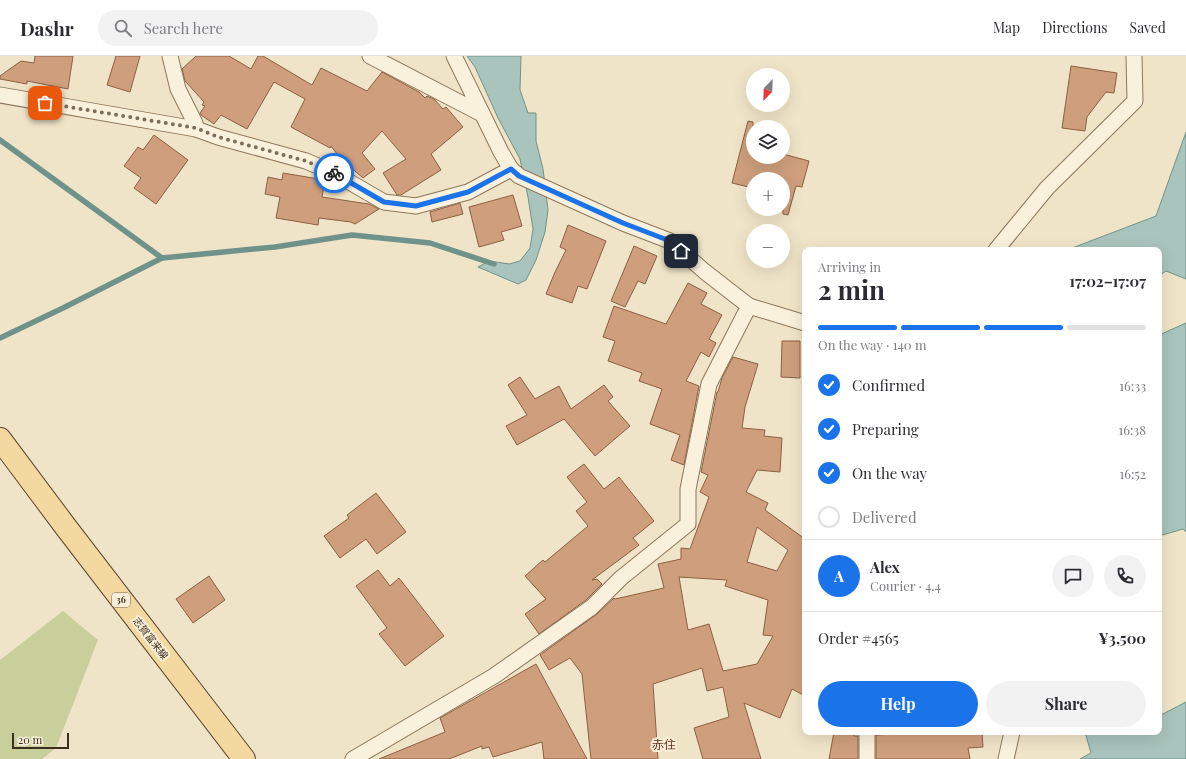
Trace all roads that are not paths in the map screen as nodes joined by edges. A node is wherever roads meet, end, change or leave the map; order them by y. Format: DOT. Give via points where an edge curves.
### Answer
graph roads {
  1 [pos="170,56"];
  2 [pos="370,56"];
  3 [pos="454,56"];
  4 [pos="1134,56"];
  5 [pos="0,96"];
  6 [pos="482,114"];
  7 [pos="196,128"];
  8 [pos="515,173"];
  9 [pos="998,247"];
  10 [pos="749,306"];
  11 [pos="802,322"];
  12 [pos="0,439"];
  13 [pos="867,735"];
  14 [pos="1011,735"];
  15 [pos="244,759"];
  16 [pos="353,759"];
  17 [pos="867,759"];
  18 [pos="1006,759"];
  1 -- 7 [label="street" via="178,89"];
  2 -- 6 [label="street"];
  3 -- 6 [label="street"];
  4 -- 9 [label="street" via="1135,101 1047,188"];
  5 -- 7 [label="street"];
  6 -- 8 [label="street"];
  7 -- 8 [label="street" via="218,137 306,161 334,173 384,202 416,206 468,192"];
  8 -- 10 [label="street" via="623,223 670,241"];
  10 -- 11 [label="street"];
  10 -- 16 [label="street" via="709,384 688,489 688,524 621,578 592,607 494,676"];
  12 -- 15 [label="main road, 志賀富来線 / 36"];
  13 -- 17 [label="street"];
  14 -- 18 [label="street"];
}
